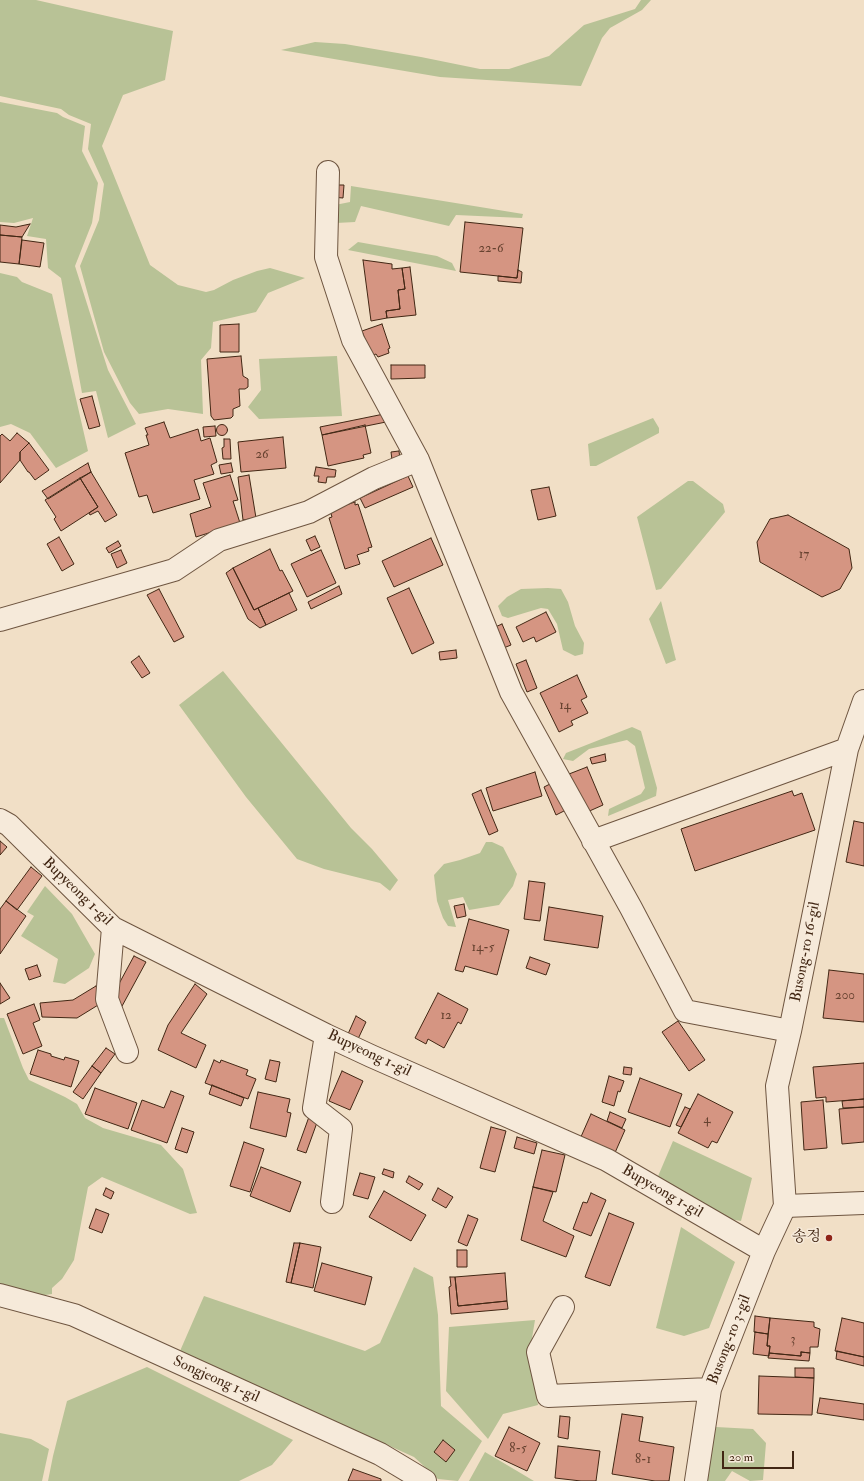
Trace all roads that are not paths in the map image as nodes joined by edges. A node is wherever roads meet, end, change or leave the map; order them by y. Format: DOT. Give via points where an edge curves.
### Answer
graph roads {
  1 [pos="328,172"];
  2 [pos="418,460"];
  3 [pos="0,620"];
  4 [pos="864,701"];
  5 [pos="847,749"];
  6 [pos="0,820"];
  7 [pos="593,841"];
  8 [pos="113,928"];
  9 [pos="790,1031"];
  10 [pos="326,1035"];
  11 [pos="127,1052"];
  12 [pos="332,1202"];
  13 [pos="864,1203"];
  14 [pos="785,1206"];
  15 [pos="764,1251"];
  16 [pos="0,1295"];
  17 [pos="563,1307"];
  18 [pos="710,1390"];
  19 [pos="425,1481"];
  20 [pos="696,1481"];
  1 -- 2 [label="street" via="326,257 353,340"];
  2 -- 3 [label="street" via="374,478 310,512 219,540 174,570"];
  2 -- 7 [label="street" via="511,692"];
  4 -- 5 [label="street, Busong-ro 16-gil"];
  5 -- 7 [label="street"];
  5 -- 9 [label="street, Busong-ro 16-gil"];
  6 -- 8 [label="street, Bupyeong 1-gil" via="9,825"];
  7 -- 9 [label="street" via="685,1011"];
  8 -- 10 [label="street, Bupyeong 1-gil"];
  8 -- 11 [label="street" via="107,999"];
  9 -- 14 [label="street, Busong-ro 16-gil" via="777,1086"];
  10 -- 12 [label="street" via="314,1108 341,1129"];
  10 -- 15 [label="street, Bupyeong 1-gil" via="607,1160"];
  13 -- 14 [label="street"];
  14 -- 15 [label="street, Busong-ro 3-gil"];
  15 -- 18 [label="street, Busong-ro 3-gil"];
  16 -- 19 [label="street, Songjeong 1-gil" via="74,1315 380,1454"];
  17 -- 18 [label="street" via="538,1352 548,1396"];
  18 -- 20 [label="street, Busong-ro 3-gil"];
}
